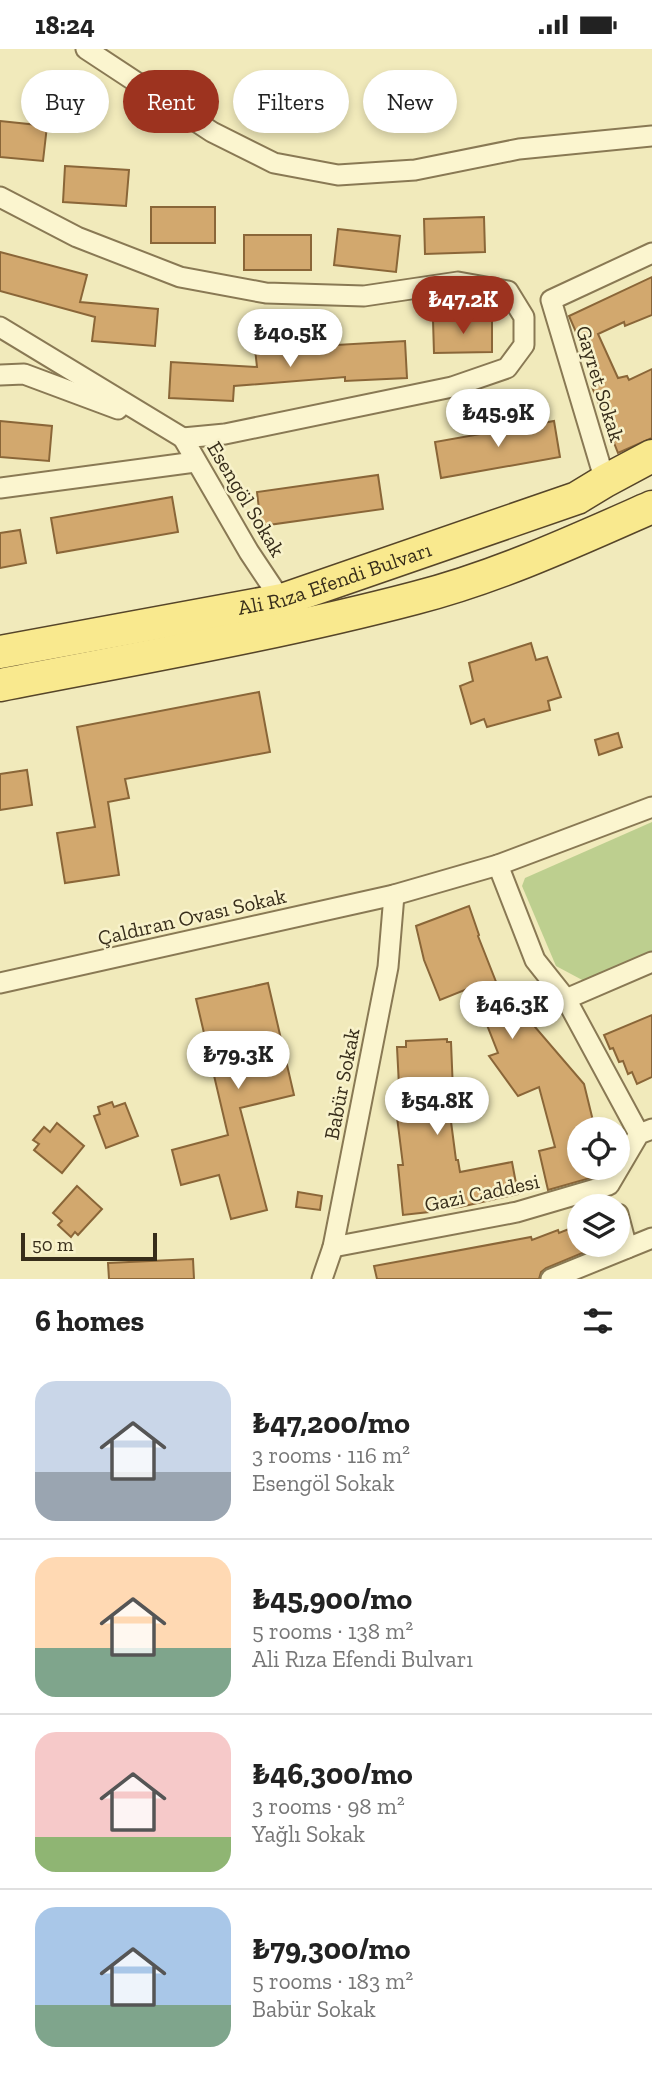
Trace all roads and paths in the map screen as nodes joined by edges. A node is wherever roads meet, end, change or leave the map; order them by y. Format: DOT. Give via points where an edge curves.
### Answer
graph roads {
  1 [pos="86,49"];
  2 [pos="652,136"];
  3 [pos="0,197"];
  4 [pos="652,253"];
  5 [pos="0,327"];
  6 [pos="0,375"];
  7 [pos="165,427"];
  8 [pos="183,438"];
  9 [pos="652,456"];
  10 [pos="195,462"];
  11 [pos="605,481"];
  12 [pos="0,488"];
  13 [pos="652,508"];
  14 [pos="290,613"];
  15 [pos="0,652"];
  16 [pos="0,685"];
  17 [pos="652,807"];
  18 [pos="498,865"];
  19 [pos="394,895"];
  20 [pos="652,962"];
  21 [pos="0,983"];
  22 [pos="566,999"];
  23 [pos="646,1131"];
  24 [pos="609,1185"];
  25 [pos="612,1194"];
  26 [pos="652,1238"];
  27 [pos="333,1247"];
  28 [pos="630,1247"];
  29 [pos="606,1257"];
  30 [pos="323,1279"];
  31 [pos="551,1279"];
  1 -- 2 [label="street" via="225,138 274,163 338,175 415,170 519,149"];
  3 -- 8 [label="street, Esengöl Sokak" via="77,237 180,277 266,293 364,296 458,282 508,291 524,317 524,345 507,368 452,387"];
  4 -- 11 [label="street, Gayret Sokak" via="551,300"];
  5 -- 7 [label="street"];
  6 -- 7 [label="street" via="24,374"];
  7 -- 8 [label="street"];
  8 -- 10 [label="street, Esengöl Sokak"];
  9 -- 11 [label="main road, Ali Rıza Efendi Bulvarı"];
  10 -- 12 [label="street"];
  10 -- 14 [label="street, Esengöl Sokak"];
  11 -- 14 [label="main road, Ali Rıza Efendi Bulvarı" via="578,498"];
  13 -- 14 [label="main road, Ali Rıza Efendi Bulvarı" via="496,573 416,598"];
  14 -- 15 [label="main road, Ali Rıza Efendi Bulvarı"];
  14 -- 16 [label="main road, Ali Rıza Efendi Bulvarı"];
  17 -- 18 [label="street, Çaldıran Ovası Sokak"];
  18 -- 19 [label="street, Çaldıran Ovası Sokak"];
  18 -- 22 [label="street" via="535,960"];
  19 -- 21 [label="street, Çaldıran Ovası Sokak"];
  19 -- 27 [label="street, Babür Sokak" via="387,967"];
  20 -- 22 [label="street"];
  22 -- 23 [label="street"];
  23 -- 24 [label="street"];
  24 -- 25 [label="street"];
  24 -- 27 [label="street, Gazi Caddesi" via="517,1212"];
  26 -- 28 [label="street"];
  27 -- 30 [label="street, Babür Sokak"];
  29 -- 31 [label="street"];
}
